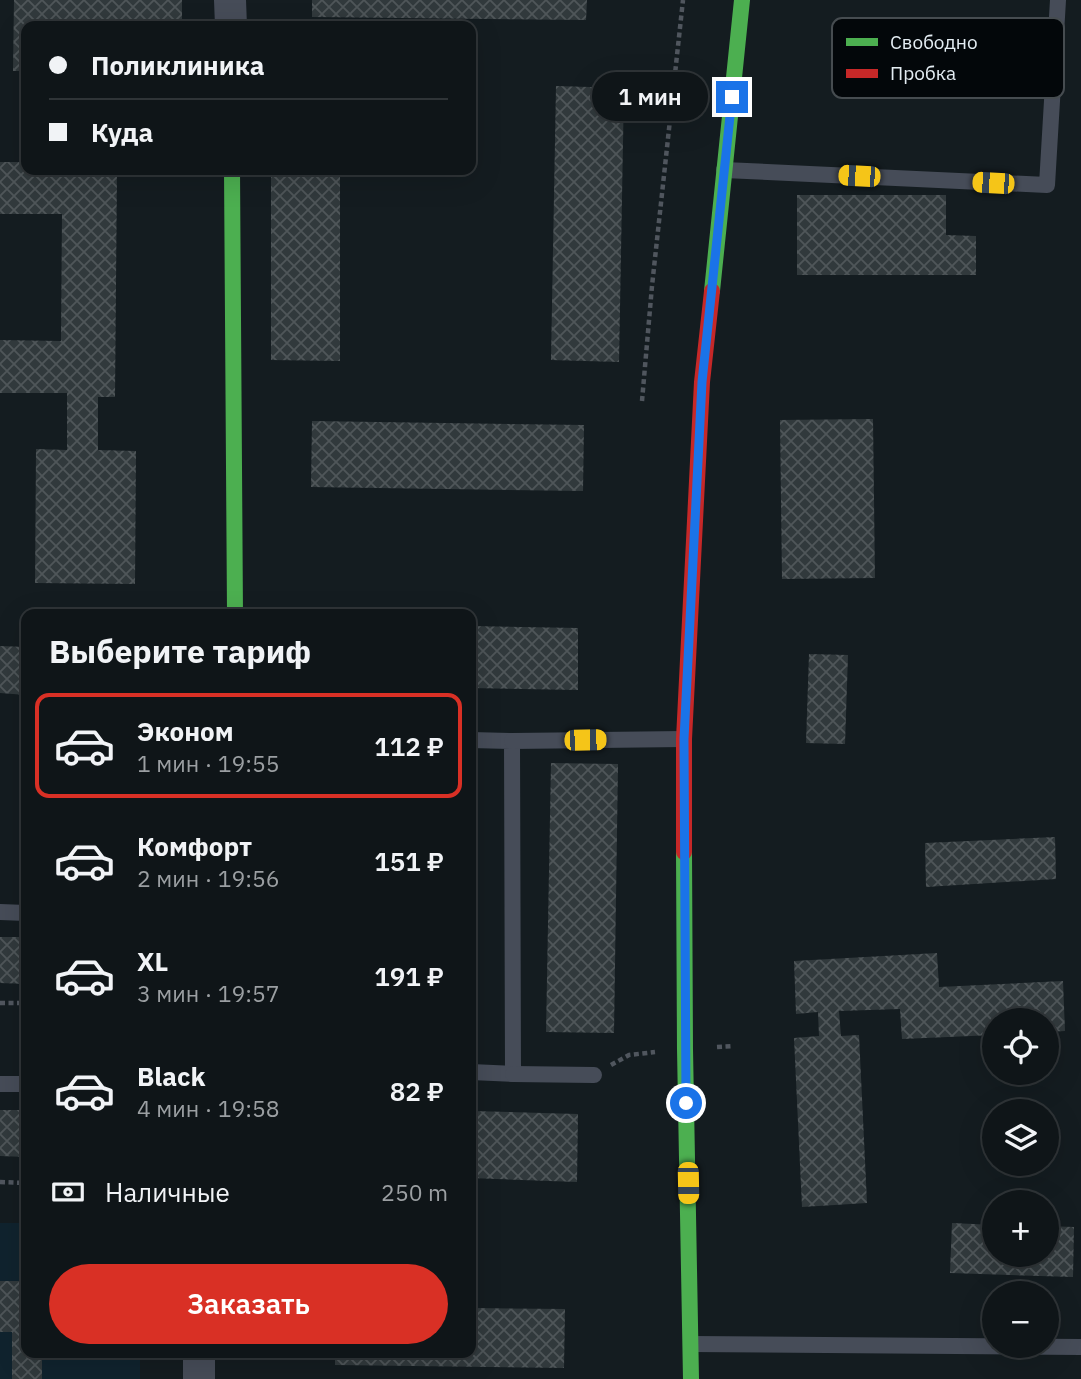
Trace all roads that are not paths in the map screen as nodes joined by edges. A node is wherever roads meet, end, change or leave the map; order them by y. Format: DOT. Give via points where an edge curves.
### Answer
graph roads {
  1 [pos="230,0"];
  2 [pos="742,0"];
  3 [pos="1058,0"];
  4 [pos="1057,18"];
  5 [pos="231,21"];
  6 [pos="1052,98"];
  7 [pos="724,170"];
  8 [pos="232,175"];
  9 [pos="235,609"];
  10 [pos="684,739"];
  11 [pos="476,740"];
  12 [pos="512,741"];
  13 [pos="0,912"];
  14 [pos="21,913"];
  15 [pos="476,1072"];
  16 [pos="513,1074"];
  17 [pos="594,1075"];
  18 [pos="0,1084"];
  19 [pos="21,1084"];
  20 [pos="691,1344"];
  21 [pos="1081,1347"];
  22 [pos="199,1358"];
  23 [pos="199,1379"];
  24 [pos="691,1379"];
  1 -- 5 [label="street"];
  2 -- 7 [label="street"];
  3 -- 4 [label="lane"];
  6 -- 7 [label="lane" via="1047,185"];
  7 -- 10 [label="street" via="702,382"];
  8 -- 9 [label="street"];
  10 -- 12 [label="lane"];
  10 -- 20 [label="street"];
  11 -- 12 [label="lane"];
  12 -- 16 [label="lane"];
  13 -- 14 [label="lane"];
  15 -- 16 [label="lane"];
  16 -- 17 [label="lane"];
  18 -- 19 [label="lane"];
  20 -- 21 [label="lane"];
  20 -- 24 [label="street"];
  22 -- 23 [label="street"];
}
